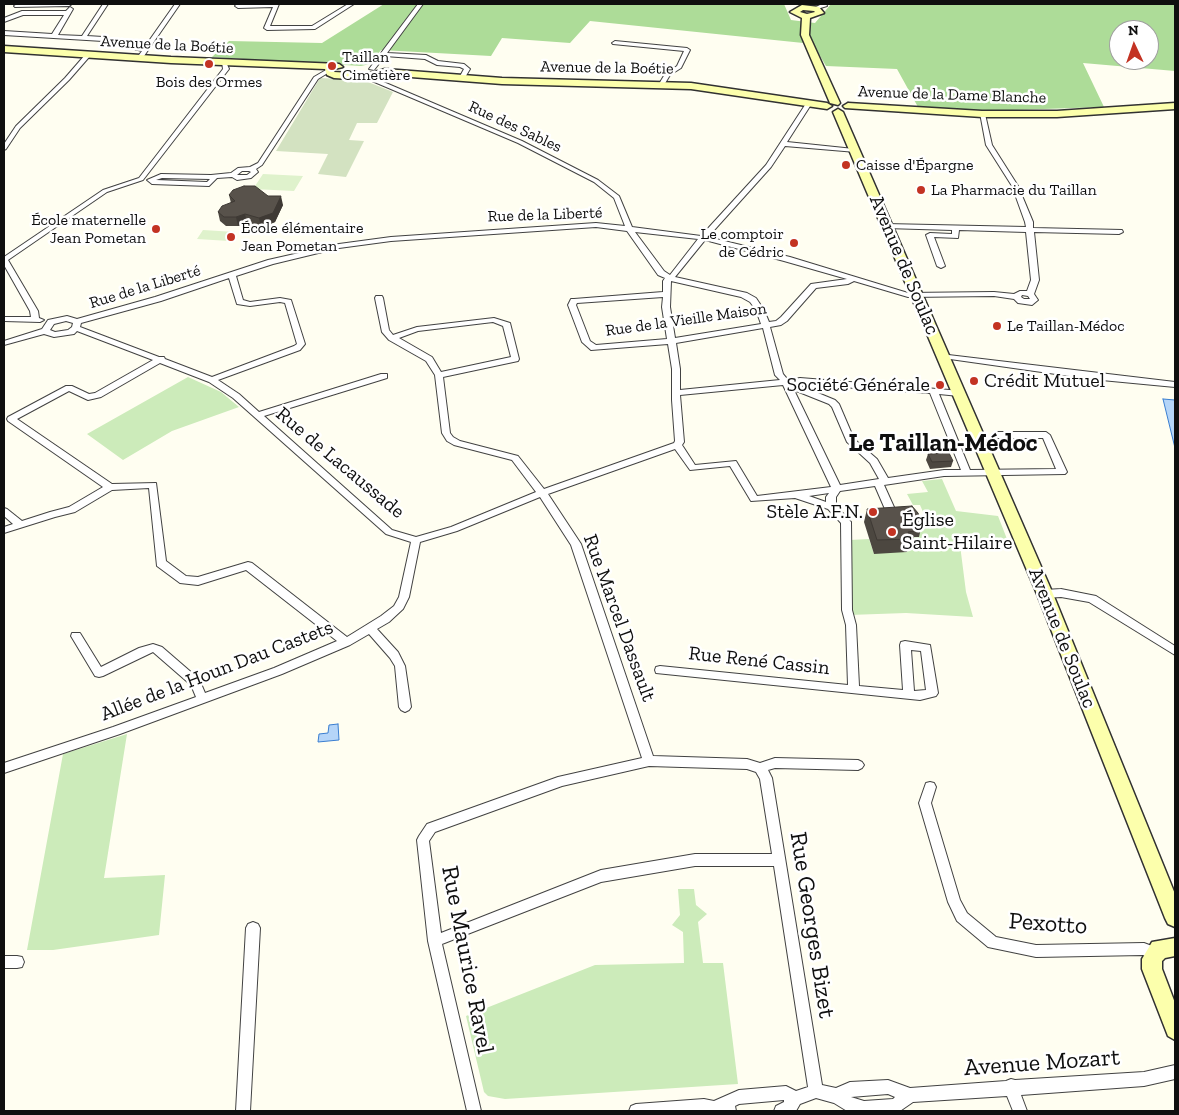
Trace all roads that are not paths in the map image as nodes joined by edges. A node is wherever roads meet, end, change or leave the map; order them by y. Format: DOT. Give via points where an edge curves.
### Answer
graph roads {
  1 [pos="71,4"];
  2 [pos="105,4"];
  3 [pos="177,4"];
  4 [pos="239,4"];
  5 [pos="277,4"];
  6 [pos="351,4"];
  7 [pos="420,4"];
  8 [pos="824,4"];
  9 [pos="17,6"];
  10 [pos="796,6"];
  11 [pos="816,9"];
  12 [pos="68,13"];
  13 [pos="806,17"];
  14 [pos="4,20"];
  15 [pos="4,33"];
  16 [pos="54,36"];
  17 [pos="83,38"];
  18 [pos="615,43"];
  19 [pos="4,49"];
  20 [pos="145,50"];
  21 [pos="383,54"];
  22 [pos="86,56"];
  23 [pos="140,58"];
  24 [pos="224,62"];
  25 [pos="329,70"];
  26 [pos="375,73"];
  27 [pos="462,78"];
  28 [pos="662,84"];
  29 [pos="809,103"];
  30 [pos="1175,106"];
  31 [pos="837,107"];
  32 [pos="982,114"];
  33 [pos="785,144"];
  34 [pos="4,148"];
  35 [pos="854,151"];
  36 [pos="215,177"];
  37 [pos="886,226"];
  38 [pos="629,228"];
  39 [pos="956,229"];
  40 [pos="1031,231"];
  41 [pos="1119,232"];
  42 [pos="704,238"];
  43 [pos="4,259"];
  44 [pos="941,266"];
  45 [pos="232,274"];
  46 [pos="672,278"];
  47 [pos="853,278"];
  48 [pos="665,294"];
  49 [pos="917,296"];
  50 [pos="378,298"];
  51 [pos="4,319"];
  52 [pos="35,319"];
  53 [pos="50,322"];
  54 [pos="76,325"];
  55 [pos="766,325"];
  56 [pos="46,331"];
  57 [pos="392,338"];
  58 [pos="671,341"];
  59 [pos="4,343"];
  60 [pos="943,356"];
  61 [pos="162,359"];
  62 [pos="439,375"];
  63 [pos="384,376"];
  64 [pos="212,380"];
  65 [pos="786,382"];
  66 [pos="1175,385"];
  67 [pos="934,391"];
  68 [pos="677,393"];
  69 [pos="959,393"];
  70 [pos="257,415"];
  71 [pos="998,435"];
  72 [pos="678,445"];
  73 [pos="966,471"];
  74 [pos="992,471"];
  75 [pos="881,481"];
  76 [pos="110,488"];
  77 [pos="838,488"];
  78 [pos="542,493"];
  79 [pos="795,496"];
  80 [pos="831,507"];
  81 [pos="4,511"];
  82 [pos="893,516"];
  83 [pos="21,526"];
  84 [pos="4,530"];
  85 [pos="416,540"];
  86 [pos="1045,594"];
  87 [pos="370,628"];
  88 [pos="76,636"];
  89 [pos="346,642"];
  90 [pos="1175,651"];
  91 [pos="660,670"];
  92 [pos="854,690"];
  93 [pos="909,695"];
  94 [pos="202,699"];
  95 [pos="405,707"];
  96 [pos="648,761"];
  97 [pos="858,765"];
  98 [pos="4,768"];
  99 [pos="760,768"];
  100 [pos="930,787"];
  101 [pos="778,860"];
  102 [pos="1175,918"];
  103 [pos="253,928"];
  104 [pos="435,941"];
  105 [pos="1175,947"];
  106 [pos="1155,954"];
  107 [pos="1175,1029"];
  108 [pos="1175,1072"];
  109 [pos="1011,1086"];
  110 [pos="816,1091"];
  111 [pos="910,1095"];
  112 [pos="838,1096"];
  113 [pos="795,1099"];
  114 [pos="723,1109"];
  115 [pos="243,1111"];
  116 [pos="474,1111"];
  117 [pos="636,1111"];
  118 [pos="782,1111"];
  119 [pos="1020,1111"];
  1 -- 9 [label="street"];
  1 -- 12 [label="street"];
  2 -- 17 [label="street"];
  3 -- 20 [label="street"];
  4 -- 5 [label="street"];
  5 -- 6 [label="street" via="267,28 313,28"];
  7 -- 21 [label="street"];
  8 -- 11 [label="street"];
  10 -- 11 [label="main road"];
  10 -- 13 [label="main road" via="794,12"];
  11 -- 13 [label="main road" via="820,11 818,15"];
  12 -- 14 [label="street" via="22,13"];
  12 -- 16 [label="street"];
  13 -- 31 [label="main road, Avenue de Soulac" via="805,34"];
  15 -- 16 [label="street"];
  16 -- 17 [label="street"];
  17 -- 20 [label="street" via="103,39"];
  18 -- 28 [label="street" via="687,50 679,67 668,74"];
  19 -- 22 [label="main road, Avenue de la Boétie"];
  20 -- 23 [label="street"];
  21 -- 26 [label="street"];
  21 -- 27 [label="street" via="426,57 437,63 462,65 467,69"];
  22 -- 23 [label="main road, Avenue de la Boétie"];
  22 -- 34 [label="street" via="67,80 18,127"];
  23 -- 24 [label="main road, Avenue de la Boétie"];
  24 -- 25 [label="main road, Avenue de la Boétie"];
  24 -- 43 [label="street" via="226,69 141,179 105,191"];
  25 -- 26 [label="main road, Avenue de la Boétie" via="334,75"];
  25 -- 36 [label="street" via="316,78 260,164 251,169 240,169 234,175"];
  26 -- 27 [label="main road, Avenue de la Boétie"];
  26 -- 38 [label="street, Rue des Sables" via="596,181 617,197"];
  27 -- 28 [label="main road, Avenue de la Boétie"];
  28 -- 29 [label="main road, Avenue de la Boétie"];
  29 -- 31 [label="main road, Avenue de la Boétie"];
  29 -- 33 [label="street"];
  30 -- 32 [label="main road, Avenue de la Dame Blanche" via="1057,114"];
  31 -- 32 [label="main road, Avenue de la Dame Blanche"];
  31 -- 35 [label="main road, Avenue de Soulac"];
  32 -- 40 [label="street" via="989,145 1015,186"];
  33 -- 35 [label="street"];
  33 -- 42 [label="street"];
  35 -- 37 [label="main road, Avenue de Soulac"];
  36 -- 36 [label="street" via="207,187 150,180 161,176"];
  37 -- 39 [label="street"];
  37 -- 49 [label="main road, Avenue de Soulac"];
  38 -- 42 [label="street, Rue de la Liberté"];
  38 -- 45 [label="street, Rue de la Liberté" via="596,224 391,239 339,246"];
  38 -- 46 [label="street, Rue des Sables" via="661,273"];
  39 -- 40 [label="street"];
  39 -- 44 [label="street" via="955,236 930,235"];
  40 -- 41 [label="street"];
  40 -- 49 [label="street, Rue de la Liberté" via="1035,280 1030,294 1020,293 1016,297 974,294"];
  42 -- 46 [label="street"];
  42 -- 47 [label="street, Rue de la Liberté"];
  43 -- 52 [label="street" via="34,311"];
  45 -- 54 [label="street, Rue de la Liberté"];
  45 -- 64 [label="street" via="238,298 245,304 288,302 301,344"];
  46 -- 48 [label="street" via="667,281"];
  46 -- 55 [label="street" via="744,295 757,304"];
  47 -- 49 [label="street, Rue de la Liberté"];
  47 -- 55 [label="street, Rue de la Vieille Maison" via="848,282 814,286 784,319"];
  48 -- 58 [label="street"];
  48 -- 58 [label="street, Rue de la Vieille Maison" via="574,301 572,305 586,342 594,348"];
  49 -- 60 [label="main road, Avenue de Soulac"];
  50 -- 57 [label="street" via="385,330"];
  51 -- 52 [label="street"];
  52 -- 53 [label="street"];
  53 -- 54 [label="street" via="67,318"];
  53 -- 56 [label="street"];
  54 -- 56 [label="street, Rue de la Liberté" via="59,335"];
  54 -- 61 [label="street, Rue de Lacaussade"];
  55 -- 58 [label="street, Rue de la Vieille Maison"];
  55 -- 65 [label="street" via="779,375"];
  56 -- 59 [label="street, Rue de la Liberté"];
  57 -- 62 [label="street" via="429,360"];
  57 -- 62 [label="street" via="426,328 494,320 507,325 514,359"];
  58 -- 68 [label="street"];
  60 -- 66 [label="street"];
  60 -- 69 [label="main road, Avenue de Soulac"];
  61 -- 64 [label="street, Rue de Lacaussade"];
  61 -- 76 [label="street" via="98,395 88,397 69,388 11,419"];
  62 -- 78 [label="street, Rue Marcel Dassault" via="446,433 450,439 515,458"];
  63 -- 70 [label="street"];
  64 -- 70 [label="street, Rue de Lacaussade"];
  65 -- 67 [label="street"];
  65 -- 68 [label="street"];
  65 -- 75 [label="street" via="836,406 850,440 874,461"];
  65 -- 77 [label="street"];
  67 -- 69 [label="street"];
  67 -- 73 [label="street"];
  68 -- 72 [label="street"];
  69 -- 74 [label="main road, Avenue de Soulac"];
  70 -- 85 [label="street, Rue de Lacaussade" via="388,532"];
  71 -- 74 [label="street" via="1046,435 1062,472"];
  72 -- 78 [label="street, Rue de Lacaussade"];
  72 -- 79 [label="street" via="693,468 733,463 754,499"];
  73 -- 74 [label="street"];
  73 -- 75 [label="street"];
  74 -- 86 [label="main road, Avenue de Soulac"];
  75 -- 77 [label="street"];
  75 -- 82 [label="street"];
  76 -- 83 [label="street" via="72,510"];
  76 -- 89 [label="street" via="154,485 161,563 184,580 198,580 248,566"];
  77 -- 79 [label="street"];
  77 -- 80 [label="street" via="831,497"];
  78 -- 85 [label="street, Rue de Lacaussade" via="454,529"];
  78 -- 96 [label="street, Rue Marcel Dassault" via="576,544"];
  79 -- 80 [label="street"];
  80 -- 92 [label="street, Rue René Cassin" via="846,522 847,610 851,626"];
  81 -- 83 [label="street"];
  83 -- 84 [label="street"];
  85 -- 87 [label="street, Allée de la Houn Dau Castets" via="404,598 398,609"];
  86 -- 90 [label="street" via="1061,593 1092,599"];
  86 -- 102 [label="main road, Avenue de Soulac"];
  87 -- 89 [label="street, Allée de la Houn Dau Castets"];
  87 -- 95 [label="street" via="400,666"];
  88 -- 94 [label="street" via="99,673 143,651 158,650 195,682"];
  89 -- 94 [label="street, Allée de la Houn Dau Castets"];
  91 -- 92 [label="street, Rue René Cassin"];
  92 -- 93 [label="street, Rue René Cassin"];
  93 -- 93 [label="street, Rue René Cassin" via="932,693 926,648 905,646"];
  94 -- 98 [label="street, Allée de la Houn Dau Castets"];
  96 -- 99 [label="street, Rue Maurice Ravel" via="747,764"];
  96 -- 104 [label="street, Rue Maurice Ravel" via="562,781 431,828 423,840"];
  97 -- 99 [label="street" via="775,763"];
  99 -- 101 [label="street, Rue Georges Bizet" via="766,778"];
  100 -- 106 [label="street, Pexotto" via="925,803 954,902 962,917 993,942 1036,951 1144,949"];
  101 -- 104 [label="street" via="695,860 601,876"];
  101 -- 110 [label="street, Rue Georges Bizet"];
  103 -- 115 [label="street"];
  104 -- 116 [label="street, Rue Maurice Ravel"];
  105 -- 106 [label="main road" via="1159,949"];
  106 -- 107 [label="main road" via="1152,969"];
  108 -- 109 [label="street, Avenue Mozart" via="1144,1078"];
  109 -- 111 [label="street, Avenue Mozart"];
  109 -- 119 [label="street"];
  110 -- 112 [label="street, Avenue Mozart"];
  110 -- 113 [label="street"];
  111 -- 112 [label="street, Avenue Mozart" via="888,1086 850,1089"];
  111 -- 112 [label="street, Avenue Mozart" via="895,1106 864,1108 850,1105"];
  113 -- 114 [label="street" via="786,1093 739,1097"];
  113 -- 118 [label="street" via="789,1108"];
  114 -- 117 [label="street" via="704,1106"];
}
